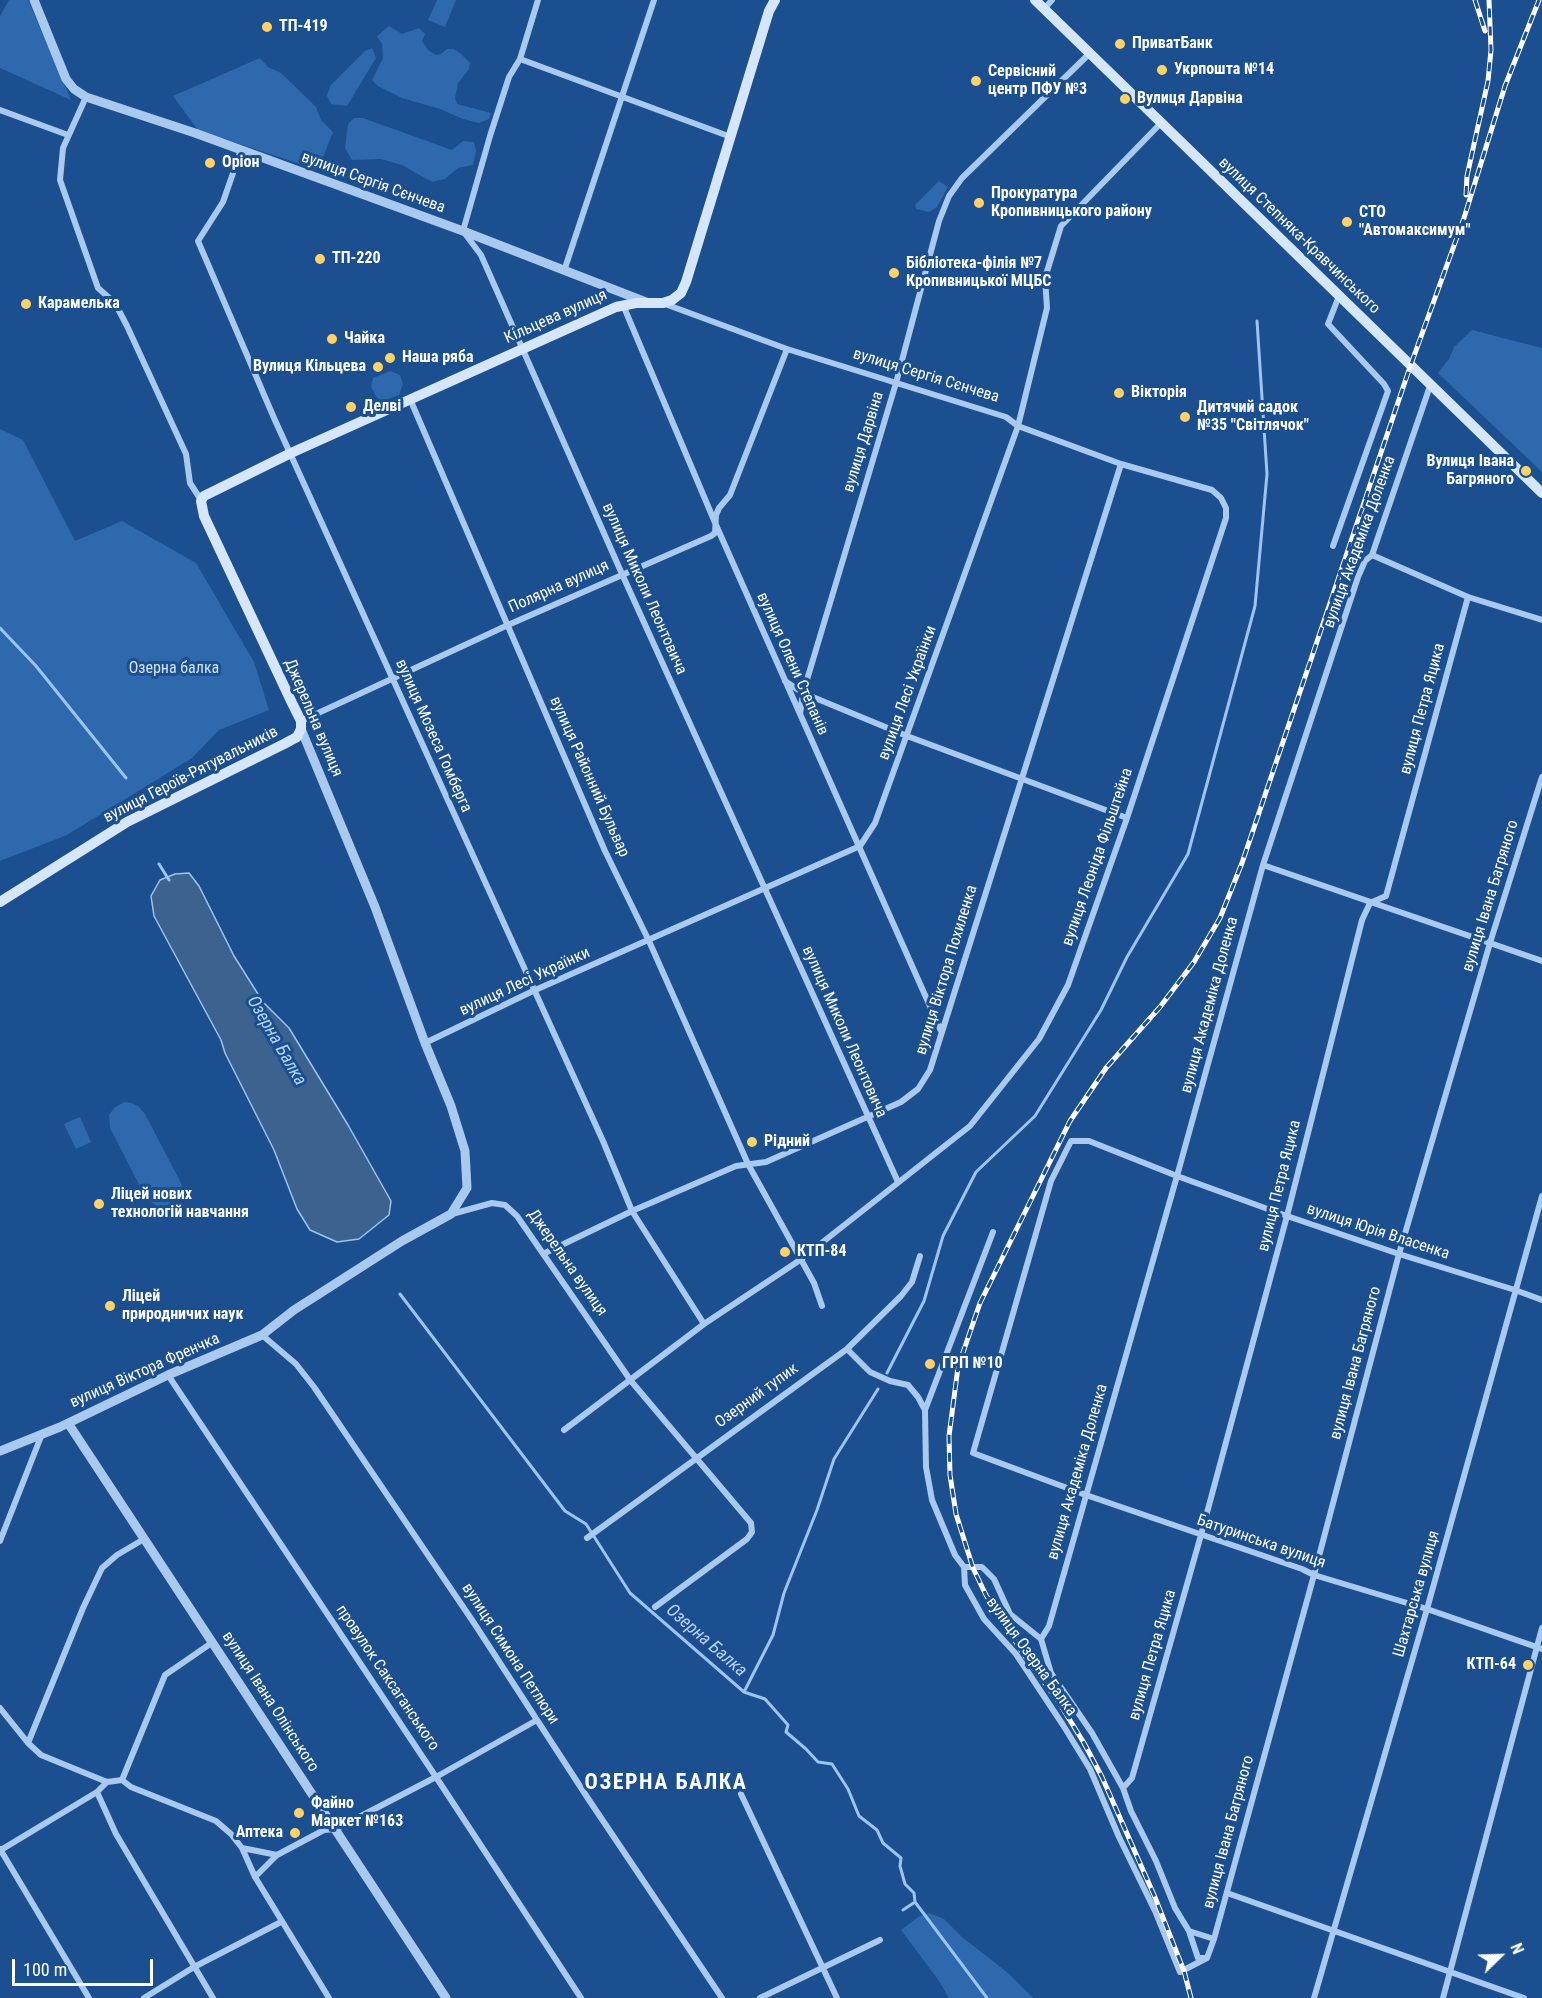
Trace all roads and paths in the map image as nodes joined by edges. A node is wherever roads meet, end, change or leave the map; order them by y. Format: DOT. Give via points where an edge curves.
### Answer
graph roads {
  1 [pos="34,0"];
  2 [pos="538,0"];
  3 [pos="654,0"];
  4 [pos="775,0"];
  5 [pos="1035,0"];
  6 [pos="1052,0"];
  7 [pos="1044,9"];
  8 [pos="1089,54"];
  9 [pos="520,59"];
  10 [pos="86,97"];
  11 [pos="623,97"];
  12 [pos="0,110"];
  13 [pos="1161,123"];
  14 [pos="68,135"];
  15 [pos="732,137"];
  16 [pos="240,150"];
  17 [pos="463,231"];
  18 [pos="564,271"];
  19 [pos="1339,296"];
  20 [pos="648,303"];
  21 [pos="663,303"];
  22 [pos="623,305"];
  23 [pos="522,348"];
  24 [pos="787,349"];
  25 [pos="896,383"];
  26 [pos="1430,386"];
  27 [pos="410,399"];
  28 [pos="1018,426"];
  29 [pos="291,453"];
  30 [pos="1121,464"];
  31 [pos="1212,490"];
  32 [pos="1542,494"];
  33 [pos="201,501"];
  34 [pos="716,525"];
  35 [pos="1333,546"];
  36 [pos="1372,555"];
  37 [pos="622,574"];
  38 [pos="1468,597"];
  39 [pos="1542,620"];
  40 [pos="508,625"];
  41 [pos="392,678"];
  42 [pos="784,680"];
  43 [pos="803,693"];
  44 [pos="800,714"];
  45 [pos="301,725"];
  46 [pos="907,736"];
  47 [pos="1542,777"];
  48 [pos="1021,779"];
  49 [pos="1127,818"];
  50 [pos="860,846"];
  51 [pos="1263,865"];
  52 [pos="765,890"];
  53 [pos="0,902"];
  54 [pos="1370,903"];
  55 [pos="649,941"];
  56 [pos="1490,944"];
  57 [pos="1542,961"];
  58 [pos="533,991"];
  59 [pos="941,1031"];
  60 [pos="425,1043"];
  61 [pos="868,1117"];
  62 [pos="748,1164"];
  63 [pos="1177,1176"];
  64 [pos="898,1182"];
  65 [pos="1542,1196"];
  66 [pos="632,1211"];
  67 [pos="451,1214"];
  68 [pos="1287,1216"];
  69 [pos="993,1233"];
  70 [pos="543,1254"];
  71 [pos="1399,1254"];
  72 [pos="920,1256"];
  73 [pos="800,1260"];
  74 [pos="1515,1290"];
  75 [pos="1542,1300"];
  76 [pos="822,1306"];
  77 [pos="704,1324"];
  78 [pos="262,1335"];
  79 [pos="847,1349"];
  80 [pos="168,1376"];
  81 [pos="631,1381"];
  82 [pos="925,1410"];
  83 [pos="68,1422"];
  84 [pos="564,1430"];
  85 [pos="42,1434"];
  86 [pos="0,1451"];
  87 [pos="973,1453"];
  88 [pos="696,1457"];
  89 [pos="1086,1495"];
  90 [pos="1201,1535"];
  91 [pos="587,1538"];
  92 [pos="144,1539"];
  93 [pos="0,1541"];
  94 [pos="964,1567"];
  95 [pos="1314,1575"];
  96 [pos="655,1607"];
  97 [pos="1426,1609"];
  98 [pos="1542,1628"];
  99 [pos="1041,1639"];
  100 [pos="213,1642"];
  101 [pos="1539,1648"];
  102 [pos="0,1708"];
  103 [pos="537,1720"];
  104 [pos="28,1743"];
  105 [pos="436,1777"];
  106 [pos="122,1780"];
  107 [pos="107,1782"];
  108 [pos="1123,1788"];
  109 [pos="97,1792"];
  110 [pos="741,1794"];
  111 [pos="336,1829"];
  112 [pos="242,1848"];
  113 [pos="0,1850"];
  114 [pos="277,1855"];
  115 [pos="255,1877"];
  116 [pos="1227,1893"];
  117 [pos="281,1922"];
  118 [pos="1334,1930"];
  119 [pos="1189,1931"];
  120 [pos="1214,1939"];
  121 [pos="880,1940"];
  122 [pos="1207,1958"];
  123 [pos="194,1967"];
  124 [pos="822,1968"];
  125 [pos="1451,1972"];
  126 [pos="90,1998"];
  127 [pos="144,1998"];
  128 [pos="213,1998"];
  129 [pos="328,1998"];
  130 [pos="446,1998"];
  131 [pos="581,1998"];
  132 [pos="722,1998"];
  133 [pos="760,1998"];
  134 [pos="837,1998"];
  135 [pos="1314,1998"];
  136 [pos="1443,1998"];
  137 [pos="1524,1998"];
  1 -- 10 [label="street" via="66,79"];
  2 -- 9 [label="street"];
  3 -- 11 [label="street"];
  4 -- 15 [label="main road"];
  5 -- 7 [label="main road, вулиця Степняка-Кравчинського"];
  6 -- 7 [label="street"];
  7 -- 8 [label="main road, вулиця Степняка-Кравчинського"];
  8 -- 13 [label="main road, вулиця Степняка-Кравчинського"];
  8 -- 25 [label="street, вулиця Дарвіна" via="962,178 949,196"];
  9 -- 11 [label="street"];
  9 -- 17 [label="street" via="509,77 489,136"];
  10 -- 14 [label="street, Джерельна вулиця"];
  10 -- 16 [label="street, вулиця Сергія Сєнчева"];
  11 -- 15 [label="street"];
  11 -- 18 [label="street"];
  12 -- 14 [label="street"];
  13 -- 19 [label="main road, вулиця Степняка-Кравчинського"];
  13 -- 28 [label="street, вулиця Лесі Українки" via="1061,226 1045,278 1047,308"];
  14 -- 33 [label="street, Джерельна вулиця" via="61,156 60,180 98,288 115,303 186,454 190,483"];
  15 -- 21 [label="main road" via="684,288 676,298"];
  16 -- 17 [label="street, вулиця Сергія Сєнчева"];
  16 -- 29 [label="street, вулиця Мозеса Гомберга" via="223,202 198,241"];
  17 -- 18 [label="street, вулиця Сергія Сєнчева"];
  17 -- 23 [label="street, вулиця Миколи Леонтовича" via="481,255"];
  18 -- 20 [label="street, вулиця Сергія Сєнчева"];
  19 -- 26 [label="main road, вулиця Степняка-Кравчинського"];
  19 -- 35 [label="street" via="1328,324 1388,391"];
  20 -- 21 [label="main road, Кільцева вулиця"];
  20 -- 22 [label="main road, Кільцева вулиця"];
  21 -- 24 [label="street, вулиця Сергія Сєнчева"];
  22 -- 23 [label="main road, Кільцева вулиця"];
  22 -- 34 [label="street, вулиця Олени Степанів"];
  23 -- 27 [label="main road, Кільцева вулиця"];
  23 -- 37 [label="street, вулиця Миколи Леонтовича"];
  24 -- 25 [label="street, вулиця Сергія Сєнчева"];
  24 -- 34 [label="street, Полярна вулиця" via="729,495 716,515"];
  25 -- 28 [label="street, вулиця Сергія Сєнчева" via="1006,417"];
  25 -- 43 [label="street, вулиця Дарвіна"];
  26 -- 32 [label="main road, вулиця Степняка-Кравчинського"];
  26 -- 36 [label="street, вулиця Академіка Доленка"];
  27 -- 29 [label="main road, Кільцева вулиця"];
  27 -- 40 [label="street, вулиця Районний Бульвар"];
  28 -- 30 [label="street, вулиця Сергія Сєнчева"];
  28 -- 46 [label="street, вулиця Лесі Українки"];
  29 -- 33 [label="main road, Кільцева вулиця" via="209,492"];
  29 -- 41 [label="street, вулиця Мозеса Гомберга"];
  30 -- 31 [label="street, вулиця Сергія Сєнчева"];
  30 -- 48 [label="street, вулиця Віктора Похиленка"];
  31 -- 49 [label="street, вулиця Леоніда Фільштейна" via="1226,508 1226,518"];
  33 -- 45 [label="main road, Джерельна вулиця" via="204,516"];
  34 -- 37 [label="street, Полярна вулиця" via="711,536"];
  34 -- 42 [label="street, вулиця Олени Степанів"];
  36 -- 38 [label="street"];
  36 -- 51 [label="street, вулиця Академіка Доленка" via="1358,577"];
  37 -- 40 [label="street, Полярна вулиця"];
  37 -- 52 [label="street, вулиця Миколи Леонтовича"];
  38 -- 39 [label="street"];
  38 -- 54 [label="street, вулиця Петра Яцика" via="1386,896"];
  40 -- 41 [label="street, Полярна вулиця"];
  40 -- 55 [label="street, вулиця Районний Бульвар" via="605,851"];
  41 -- 45 [label="street, Полярна вулиця"];
  41 -- 58 [label="street, вулиця Мозеса Гомберга"];
  42 -- 43 [label="street"];
  42 -- 44 [label="street, вулиця Олени Степанів"];
  43 -- 44 [label="street, вулиця Дарвіна"];
  43 -- 46 [label="street"];
  44 -- 50 [label="street, вулиця Олени Степанів"];
  45 -- 53 [label="main road, вулиця Героїв-Рятувальників" via="297,737 127,822"];
  45 -- 60 [label="street, Джерельна вулиця"];
  46 -- 48 [label="street"];
  46 -- 50 [label="street, вулиця Лесі Українки" via="875,823"];
  47 -- 56 [label="street, вулиця Івана Багряного"];
  48 -- 49 [label="street"];
  48 -- 59 [label="street, вулиця Віктора Похиленка"];
  49 -- 64 [label="street, вулиця Леоніда Фільштейна" via="1068,985 1038,1039 970,1126"];
  50 -- 52 [label="street, вулиця Лесі Українки"];
  50 -- 59 [label="street, вулиця Олени Степанів"];
  51 -- 54 [label="street"];
  51 -- 63 [label="street, вулиця Академіка Доленка"];
  52 -- 55 [label="street, вулиця Лесі Українки"];
  52 -- 61 [label="street, вулиця Миколи Леонтовича"];
  54 -- 56 [label="street"];
  54 -- 68 [label="street, вулиця Петра Яцика" via="1362,920"];
  55 -- 58 [label="street, вулиця Лесі Українки"];
  55 -- 62 [label="street, вулиця Районний Бульвар"];
  56 -- 57 [label="street"];
  56 -- 71 [label="street, вулиця Івана Багряного"];
  58 -- 60 [label="street, вулиця Лесі Українки"];
  58 -- 66 [label="street, вулиця Мозеса Гомберга"];
  59 -- 61 [label="street, вулиця Віктора Похиленка" via="930,1070 918,1089 901,1102"];
  60 -- 67 [label="street, Джерельна вулиця" via="465,1151 467,1188"];
  61 -- 62 [label="street, вулиця Віктора Похиленка" via="766,1162"];
  61 -- 64 [label="street, вулиця Миколи Леонтовича"];
  62 -- 66 [label="street, вулиця Віктора Похиленка"];
  62 -- 73 [label="street"];
  63 -- 68 [label="street, вулиця Юрія Власенка"];
  63 -- 87 [label="street, вулиця Юрія Власенка" via="1089,1141 1071,1141 1051,1180"];
  63 -- 89 [label="street, вулиця Академіка Доленка"];
  64 -- 73 [label="street, вулиця Леоніда Фільштейна"];
  65 -- 74 [label="street, Шахтарська вулиця"];
  66 -- 70 [label="street, вулиця Віктора Похиленка"];
  66 -- 77 [label="street, вулиця Мозеса Гомберга"];
  67 -- 70 [label="street, Джерельна вулиця" via="492,1203 505,1205 518,1216"];
  67 -- 78 [label="street, вулиця Віктора Френчка" via="402,1241"];
  68 -- 71 [label="street, вулиця Юрія Власенка"];
  68 -- 90 [label="street, вулиця Петра Яцика"];
  69 -- 82 [label="street"];
  70 -- 81 [label="street, Джерельна вулиця"];
  71 -- 74 [label="street, вулиця Юрія Власенка"];
  71 -- 95 [label="street, вулиця Івана Багряного"];
  72 -- 79 [label="street, Озерний тупик" via="912,1282 902,1296"];
  73 -- 76 [label="street"];
  73 -- 77 [label="street, вулиця Леоніда Фільштейна"];
  74 -- 75 [label="street, вулиця Юрія Власенка"];
  74 -- 97 [label="street, Шахтарська вулиця"];
  77 -- 81 [label="street, вулиця Леоніда Фільштейна"];
  78 -- 80 [label="street, вулиця Віктора Френчка"];
  78 -- 103 [label="street, вулиця Симона Петлюри" via="314,1387"];
  79 -- 82 [label="street" via="870,1372 908,1385"];
  79 -- 88 [label="street, Озерний тупик"];
  80 -- 83 [label="street, вулиця Віктора Френчка"];
  80 -- 105 [label="street, провулок Саксаганського"];
  81 -- 84 [label="street, вулиця Леоніда Фільштейна"];
  81 -- 88 [label="street, Джерельна вулиця"];
  82 -- 94 [label="street, вулиця Озерна Балка" via="926,1467 932,1500"];
  83 -- 85 [label="street, вулиця Віктора Френчка"];
  83 -- 92 [label="street, вулиця Івана Олінського"];
  85 -- 86 [label="street, вулиця Віктора Френчка"];
  85 -- 93 [label="street"];
  87 -- 89 [label="street, Батуринська вулиця"];
  88 -- 91 [label="street, Озерний тупик"];
  88 -- 96 [label="street, Джерельна вулиця" via="751,1523 752,1532"];
  89 -- 90 [label="street, Батуринська вулиця"];
  89 -- 99 [label="street, вулиця Академіка Доленка" via="1049,1626"];
  90 -- 95 [label="street, Батуринська вулиця"];
  90 -- 108 [label="street, вулиця Петра Яцика" via="1132,1778"];
  92 -- 100 [label="street, вулиця Івана Олінського"];
  92 -- 104 [label="street" via="102,1568"];
  94 -- 99 [label="street" via="982,1567 994,1579 1010,1614"];
  94 -- 122 [label="street, вулиця Озерна Балка" via="965,1585 984,1619 1016,1654 1090,1769 1180,1972"];
  95 -- 97 [label="street, Батуринська вулиця"];
  95 -- 116 [label="street, вулиця Івана Багряного"];
  97 -- 101 [label="street, Батуринська вулиця"];
  97 -- 118 [label="street, Шахтарська вулиця"];
  98 -- 101 [label="street"];
  99 -- 108 [label="street" via="1051,1673"];
  100 -- 106 [label="street" via="165,1675"];
  100 -- 111 [label="street, вулиця Івана Олінського"];
  101 -- 125 [label="street"];
  102 -- 104 [label="street"];
  103 -- 105 [label="street"];
  103 -- 132 [label="street, вулиця Симона Петлюри"];
  104 -- 107 [label="street" via="41,1755"];
  105 -- 111 [label="street"];
  105 -- 131 [label="street, провулок Саксаганського"];
  106 -- 107 [label="street"];
  106 -- 112 [label="street" via="216,1821"];
  107 -- 109 [label="street"];
  108 -- 119 [label="street" via="1175,1908"];
  109 -- 113 [label="street"];
  109 -- 123 [label="street" via="116,1834"];
  110 -- 124 [label="street"];
  111 -- 114 [label="street" via="324,1830"];
  111 -- 130 [label="street, вулиця Івана Олінського"];
  112 -- 114 [label="street"];
  112 -- 115 [label="street"];
  113 -- 126 [label="street"];
  114 -- 115 [label="street"];
  115 -- 117 [label="street"];
  116 -- 118 [label="street"];
  116 -- 120 [label="street, вулиця Івана Багряного"];
  117 -- 123 [label="street"];
  117 -- 129 [label="street"];
  118 -- 125 [label="street"];
  118 -- 135 [label="street, Шахтарська вулиця"];
  119 -- 120 [label="street"];
  119 -- 122 [label="street" via="1198,1958"];
  120 -- 122 [label="street, вулиця Івана Багряного"];
  121 -- 124 [label="street"];
  123 -- 127 [label="street"];
  123 -- 128 [label="street"];
  124 -- 133 [label="street"];
  124 -- 134 [label="street"];
  125 -- 136 [label="street"];
  125 -- 137 [label="street"];
}
